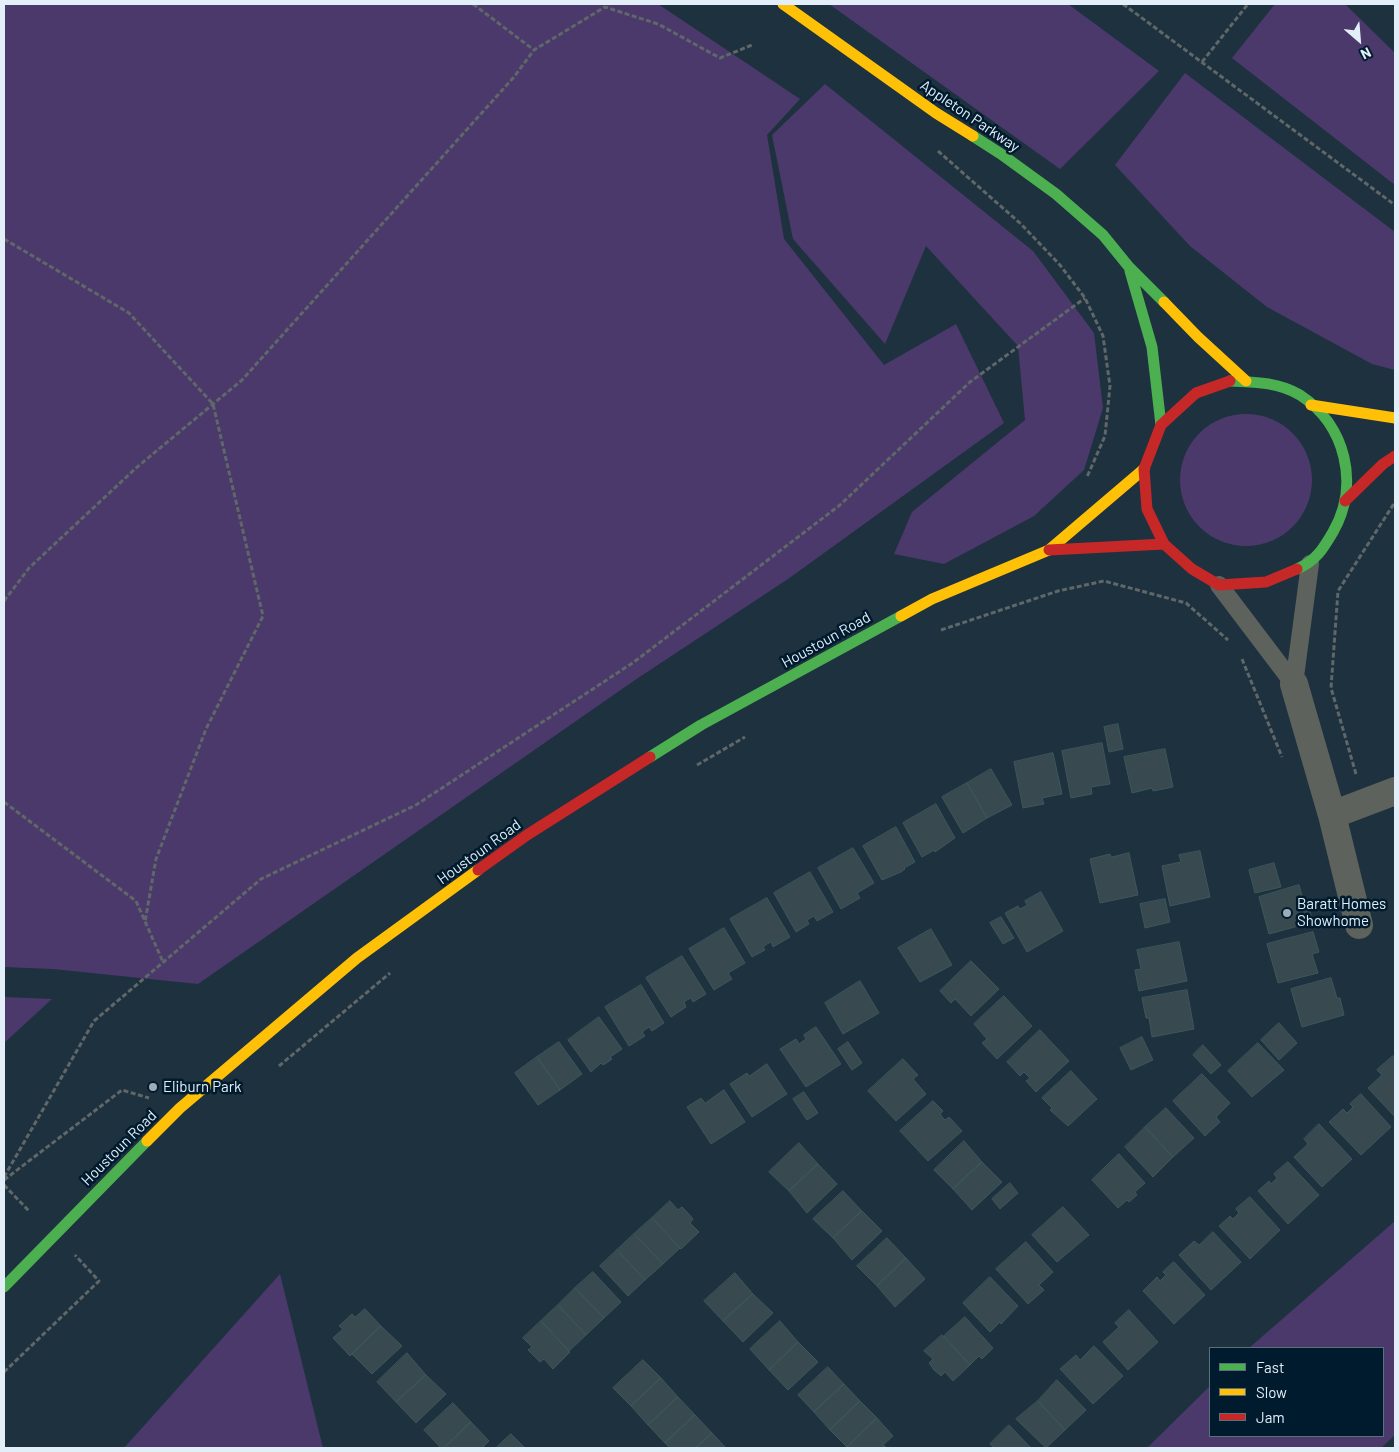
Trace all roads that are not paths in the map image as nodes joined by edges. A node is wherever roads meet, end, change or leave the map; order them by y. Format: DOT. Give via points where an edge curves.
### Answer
graph roads {
  1 [pos="783,4"];
  2 [pos="1129,267"];
  3 [pos="1246,381"];
  4 [pos="1311,405"];
  5 [pos="1395,418"];
  6 [pos="1161,425"];
  7 [pos="1395,456"];
  8 [pos="1144,469"];
  9 [pos="1344,501"];
  10 [pos="1164,544"];
  11 [pos="1049,550"];
  12 [pos="1310,564"];
  13 [pos="1219,585"];
  14 [pos="1294,684"];
  15 [pos="1395,791"];
  16 [pos="1332,815"];
  17 [pos="1359,925"];
  18 [pos="4,1287"];
  1 -- 2 [label="street, Appleton Parkway" via="1056,194 1103,236"];
  2 -- 3 [label="street, Appleton Parkway"];
  2 -- 6 [label="street, Appleton Parkway" via="1152,346"];
  3 -- 4 [label="street" via="1266,382 1299,395"];
  3 -- 6 [label="street" via="1230,381 1196,393"];
  4 -- 5 [label="street"];
  4 -- 9 [label="street" via="1326,419 1343,450 1348,484"];
  6 -- 8 [label="street"];
  7 -- 9 [label="street"];
  8 -- 10 [label="street" via="1147,508"];
  8 -- 11 [label="street, Houstoun Road"];
  9 -- 12 [label="street" via="1341,518"];
  10 -- 11 [label="street, Houstoun Road"];
  10 -- 13 [label="street" via="1192,569"];
  11 -- 18 [label="street, Houstoun Road" via="932,599 718,715 527,835 357,958 180,1108"];
  12 -- 13 [label="street" via="1266,582"];
  12 -- 14 [label="lane"];
  13 -- 14 [label="lane"];
  14 -- 16 [label="street"];
  15 -- 16 [label="street"];
  16 -- 17 [label="street"];
}
